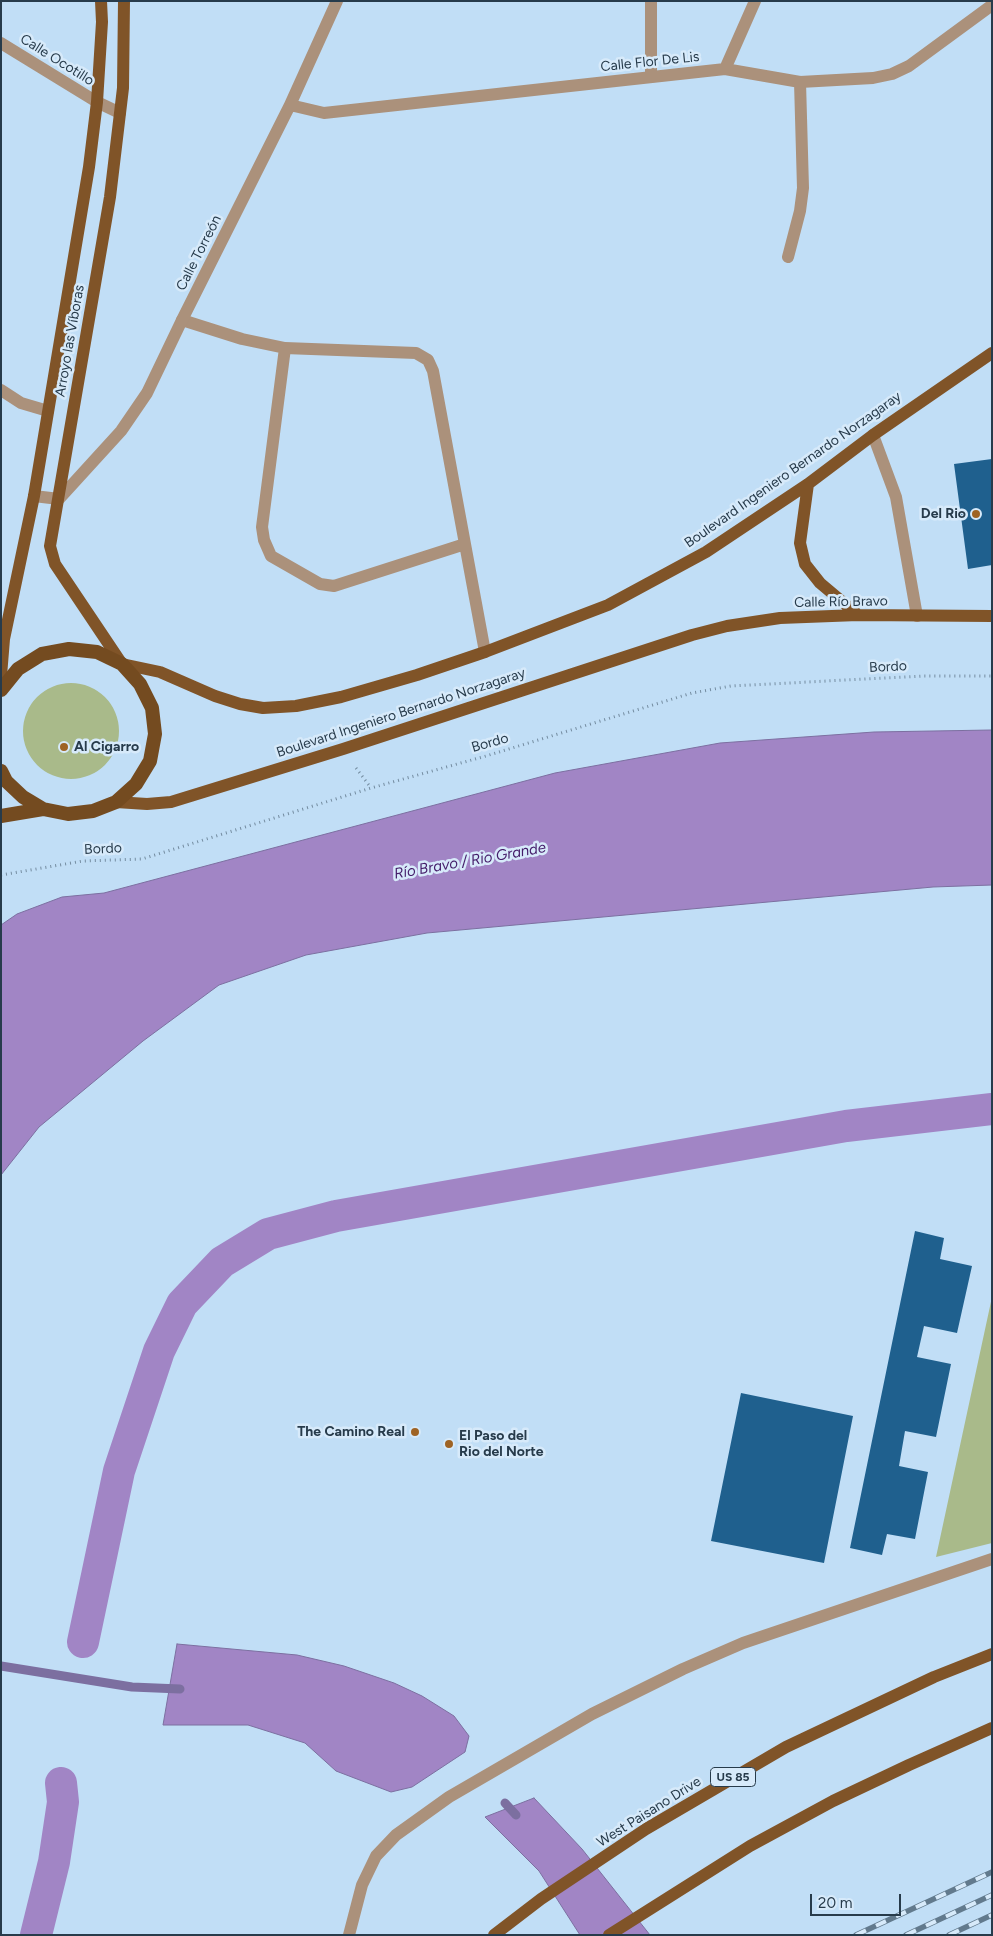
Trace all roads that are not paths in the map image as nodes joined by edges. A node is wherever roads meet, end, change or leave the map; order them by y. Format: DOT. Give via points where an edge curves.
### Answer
graph roads {
  1 [pos="101,1"];
  2 [pos="124,1"];
  3 [pos="337,1"];
  4 [pos="651,1"];
  5 [pos="754,1"];
  6 [pos="992,5"];
  7 [pos="1,43"];
  8 [pos="725,69"];
  9 [pos="651,77"];
  10 [pos="800,82"];
  11 [pos="97,102"];
  12 [pos="290,105"];
  13 [pos="120,113"];
  14 [pos="788,257"];
  15 [pos="182,320"];
  16 [pos="285,348"];
  17 [pos="992,353"];
  18 [pos="1,390"];
  19 [pos="48,411"];
  20 [pos="873,435"];
  21 [pos="808,484"];
  22 [pos="34,496"];
  23 [pos="59,500"];
  24 [pos="465,544"];
  25 [pos="858,615"];
  26 [pos="917,616"];
  27 [pos="992,616"];
  28 [pos="692,635"];
  29 [pos="485,652"];
  30 [pos="122,664"];
  31 [pos="1,676"];
  32 [pos="1,690"];
  33 [pos="1,771"];
  34 [pos="116,802"];
  35 [pos="43,809"];
  36 [pos="1,816"];
  37 [pos="992,1559"];
  38 [pos="992,1654"];
  39 [pos="992,1728"];
  40 [pos="349,1935"];
  41 [pos="494,1935"];
  42 [pos="608,1935"];
  1 -- 11 [label="main road, Arroyo las Víboras"];
  2 -- 13 [label="main road, Arroyo las Víboras"];
  3 -- 12 [label="street, Calle Torreón"];
  4 -- 9 [label="street"];
  5 -- 8 [label="street"];
  6 -- 10 [label="street, Calle Flor De Lis" via="909,66 892,74 865,79"];
  7 -- 11 [label="street, Calle Ocotillo"];
  8 -- 9 [label="street, Calle Flor De Lis"];
  8 -- 10 [label="street, Calle Flor De Lis"];
  9 -- 12 [label="street, Calle Flor De Lis" via="324,113"];
  10 -- 14 [label="street" via="804,188"];
  11 -- 13 [label="street, Calle Ocotillo"];
  11 -- 19 [label="main road, Arroyo las Víboras"];
  12 -- 15 [label="street, Calle Torreón"];
  13 -- 23 [label="main road, Arroyo las Víboras" via="110,197"];
  15 -- 16 [label="street"];
  15 -- 23 [label="street, Calle Torreón" via="134,414"];
  16 -- 24 [label="street" via="416,353 428,360 433,371"];
  16 -- 24 [label="street" via="262,527 271,556 320,584 334,586"];
  17 -- 20 [label="main road, Boulevard Ingeniero Bernardo Norzagaray"];
  18 -- 19 [label="street" via="21,403"];
  19 -- 22 [label="main road, Arroyo las Víboras"];
  20 -- 21 [label="main road, Boulevard Ingeniero Bernardo Norzagaray"];
  20 -- 26 [label="street" via="896,497"];
  21 -- 25 [label="main road" via="800,543 805,564 820,584"];
  21 -- 29 [label="main road, Boulevard Ingeniero Bernardo Norzagaray" via="706,552 608,606"];
  22 -- 23 [label="street"];
  22 -- 31 [label="main road, Arroyo las Víboras" via="4,639"];
  23 -- 30 [label="main road, Arroyo las Víboras" via="50,536 51,556"];
  24 -- 29 [label="street"];
  25 -- 26 [label="main road, Calle Río Bravo"];
  25 -- 28 [label="main road, Calle Río Bravo" via="780,618"];
  26 -- 27 [label="main road, Calle Río Bravo"];
  28 -- 34 [label="main road, Boulevard Ingeniero Bernardo Norzagaray" via="342,750 171,802"];
  29 -- 30 [label="main road, Boulevard Ingeniero Bernardo Norzagaray" via="341,697 296,706 263,708 214,696 160,672"];
  30 -- 32 [label="highway" via="96,652 69,649 51,652 18,669"];
  30 -- 34 [label="highway" via="140,684 152,708 155,734 150,761 136,784"];
  33 -- 35 [label="highway" via="23,798"];
  34 -- 35 [label="highway" via="93,812 68,814"];
  35 -- 36 [label="highway"];
  37 -- 40 [label="street" via="743,1643 683,1668 592,1714 449,1797 396,1835 376,1856 362,1885"];
  38 -- 41 [label="main road, West Paisano Drive / US 85" via="934,1677 786,1747 646,1828"];
  39 -- 42 [label="main road" via="825,1805 750,1846"];
}
